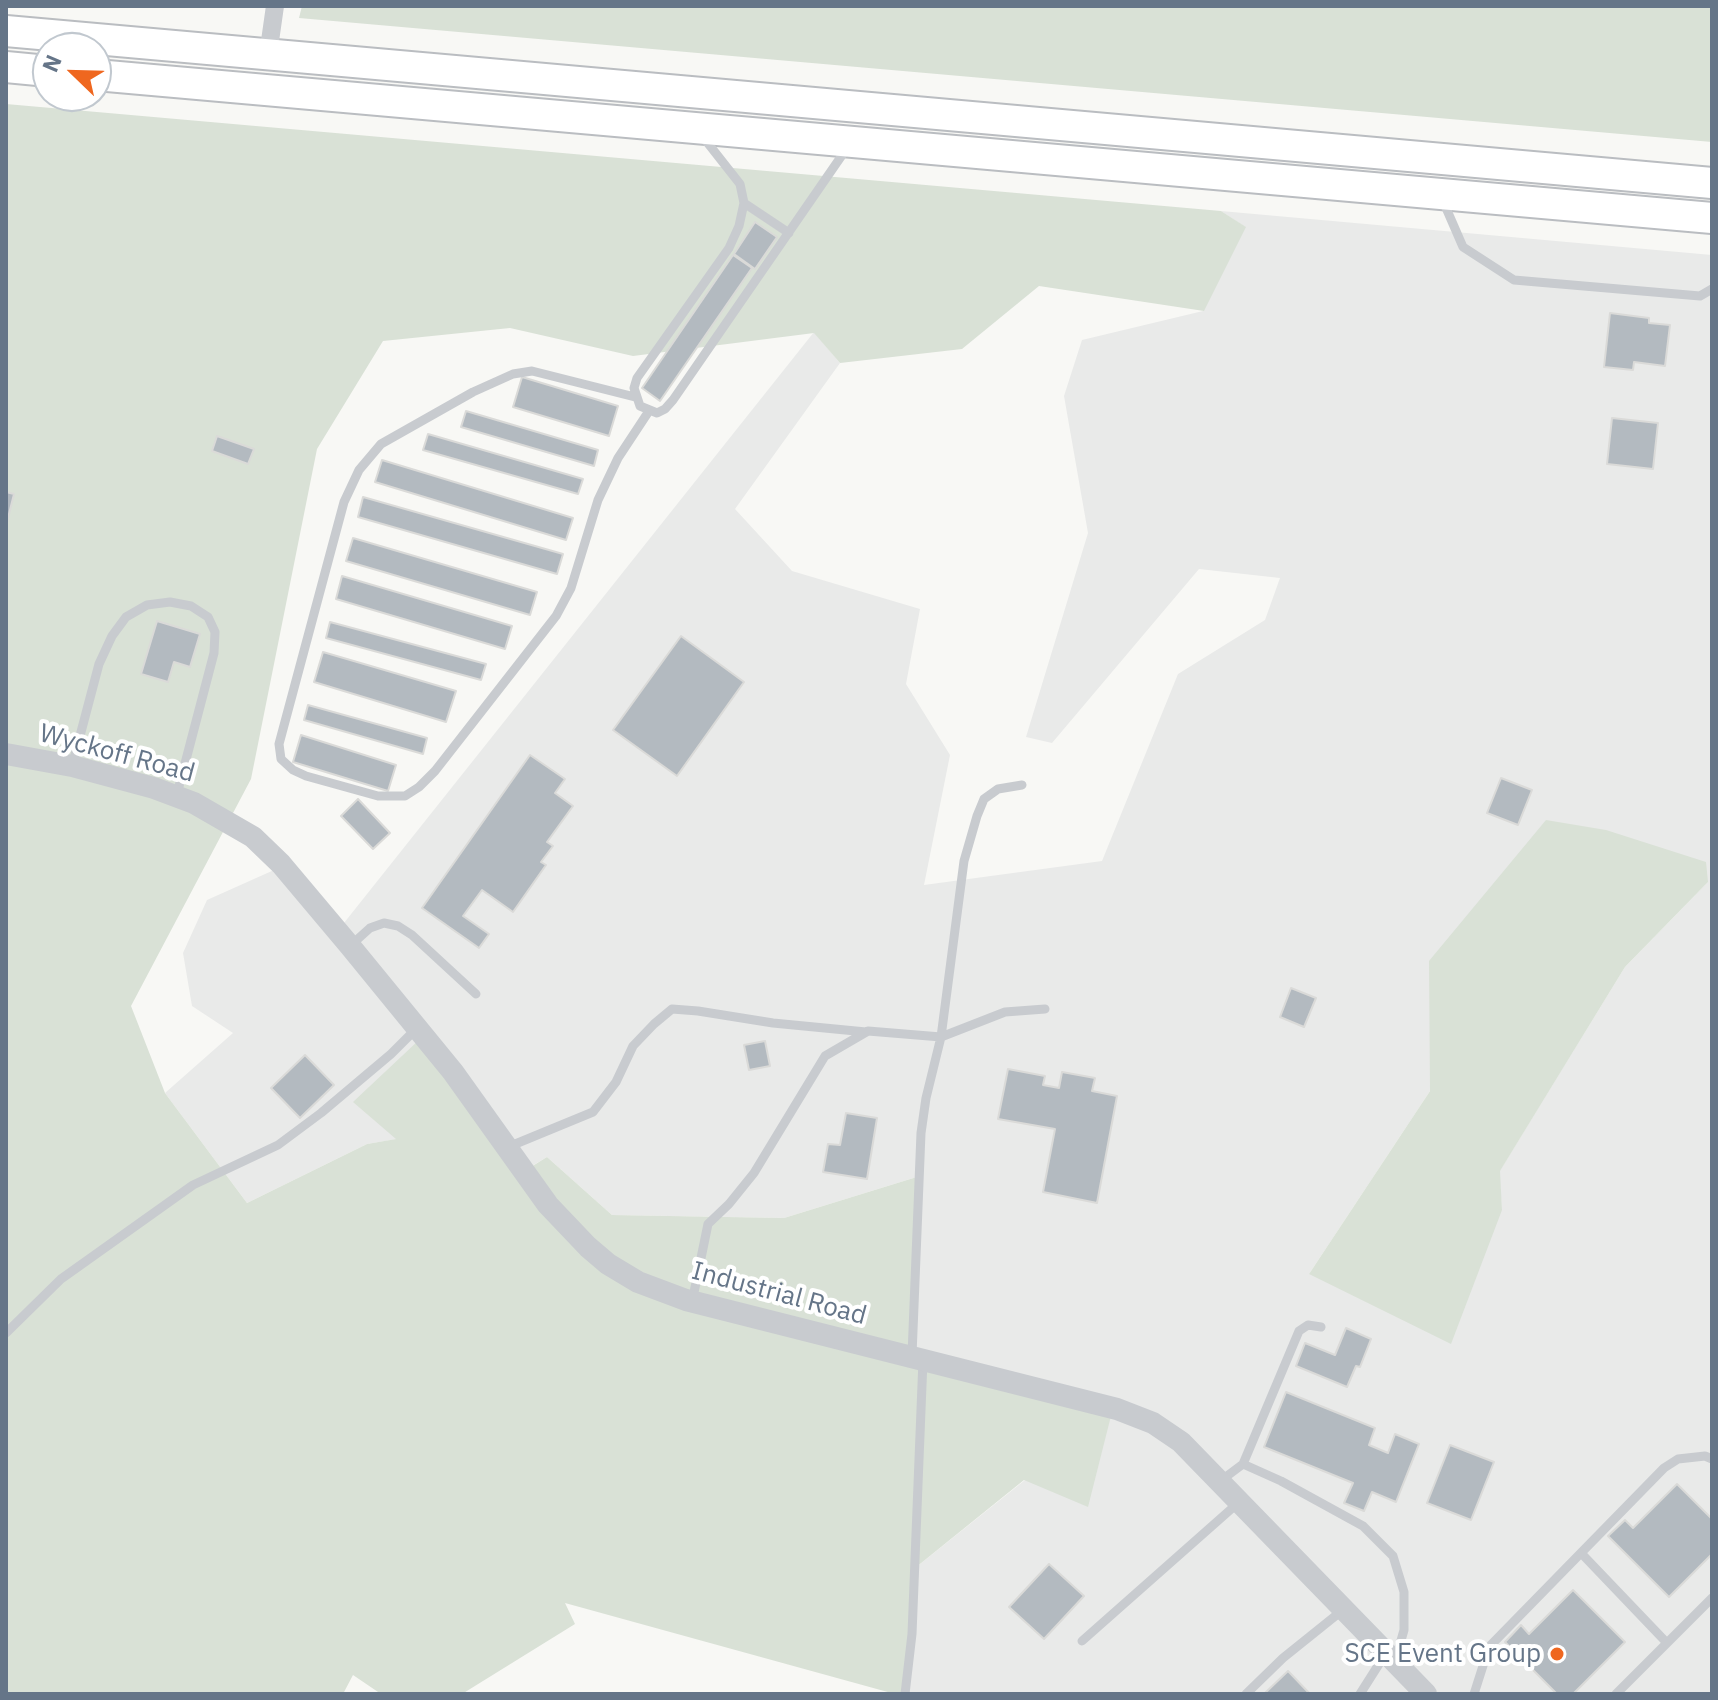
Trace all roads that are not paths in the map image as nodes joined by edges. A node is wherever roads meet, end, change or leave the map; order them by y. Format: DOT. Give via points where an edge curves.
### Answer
graph roads {
  1 [pos="275,6"];
  2 [pos="6,31"];
  3 [pos="268,55"];
  4 [pos="6,67"];
  5 [pos="32,69"];
  6 [pos="112,76"];
  7 [pos="696,128"];
  8 [pos="851,142"];
  9 [pos="1712,183"];
  10 [pos="1440,194"];
  11 [pos="744,203"];
  12 [pos="1712,218"];
  13 [pos="789,233"];
  14 [pos="1712,289"];
  15 [pos="635,397"];
  16 [pos="649,411"];
  17 [pos="6,754"];
  18 [pos="72,766"];
  19 [pos="1022,785"];
  20 [pos="177,796"];
  21 [pos="211,812"];
  22 [pos="350,946"];
  23 [pos="476,994"];
  24 [pos="1045,1009"];
  25 [pos="417,1028"];
  26 [pos="866,1032"];
  27 [pos="941,1037"];
  28 [pos="508,1147"];
  29 [pos="692,1302"];
  30 [pos="1321,1327"];
  31 [pos="6,1333"];
  32 [pos="917,1359"];
  33 [pos="1712,1459"];
  34 [pos="1243,1464"];
  35 [pos="1219,1482"];
  36 [pos="1239,1502"];
  37 [pos="1581,1553"];
  38 [pos="1712,1598"];
  39 [pos="1344,1609"];
  40 [pos="1082,1641"];
  41 [pos="1667,1643"];
  42 [pos="1390,1657"];
  43 [pos="905,1694"];
  44 [pos="1246,1694"];
  45 [pos="1360,1694"];
  46 [pos="1426,1694"];
  47 [pos="1474,1694"];
  48 [pos="1616,1694"];
  1 -- 3 [label="street"];
  2 -- 3 [label="highway"];
  3 -- 9 [label="highway"];
  4 -- 5 [label="highway"];
  6 -- 7 [label="highway"];
  7 -- 8 [label="highway"];
  7 -- 11 [label="lane" via="740,184"];
  8 -- 10 [label="highway"];
  8 -- 13 [label="lane"];
  10 -- 12 [label="highway"];
  10 -- 14 [label="lane" via="1463,247 1514,280 1700,296"];
  11 -- 13 [label="lane"];
  11 -- 15 [label="lane" via="729,248 637,378"];
  13 -- 16 [label="lane" via="673,400 657,413"];
  15 -- 16 [label="lane"];
  15 -- 16 [label="lane" via="532,371 513,374 381,444 359,470 344,502 279,744 281,759 293,770 378,796 405,796 419,787 556,616 571,588 598,500"];
  17 -- 18 [label="street, Wyckoff Road"];
  18 -- 20 [label="street, Wyckoff Road"];
  18 -- 20 [label="lane" via="99,664 126,617 147,605 191,606 208,617 215,632 214,653"];
  19 -- 27 [label="lane" via="998,789 984,799 977,816 964,861"];
  20 -- 21 [label="street, Wyckoff Road"];
  21 -- 22 [label="street, Industrial Road" via="253,837"];
  22 -- 23 [label="lane" via="370,928 398,926"];
  22 -- 25 [label="street, Industrial Road"];
  24 -- 27 [label="lane" via="1005,1012"];
  25 -- 28 [label="street, Industrial Road"];
  25 -- 31 [label="lane" via="278,1145 193,1185 61,1279"];
  26 -- 27 [label="lane"];
  26 -- 28 [label="lane" via="672,1009 633,1046 616,1082 593,1112"];
  26 -- 29 [label="lane" via="825,1056 754,1173 708,1224"];
  27 -- 32 [label="lane" via="921,1133"];
  28 -- 29 [label="street, Industrial Road" via="548,1205 608,1264 638,1282"];
  29 -- 32 [label="street, Industrial Road"];
  30 -- 34 [label="lane" via="1308,1325 1299,1331"];
  32 -- 35 [label="street, Industrial Road" via="1137,1416 1171,1435"];
  32 -- 43 [label="lane" via="912,1634"];
  33 -- 37 [label="lane" via="1678,1459 1664,1468"];
  34 -- 35 [label="lane"];
  34 -- 42 [label="lane" via="1363,1526 1393,1556 1404,1592 1404,1630"];
  35 -- 36 [label="street, Industrial Road"];
  36 -- 39 [label="street, Industrial Road"];
  36 -- 40 [label="lane"];
  37 -- 41 [label="lane"];
  37 -- 47 [label="lane" via="1489,1647"];
  38 -- 41 [label="lane"];
  39 -- 42 [label="street, Industrial Road"];
  39 -- 44 [label="lane"];
  41 -- 48 [label="lane"];
  42 -- 45 [label="lane"];
  42 -- 46 [label="street, Industrial Road"];
}
